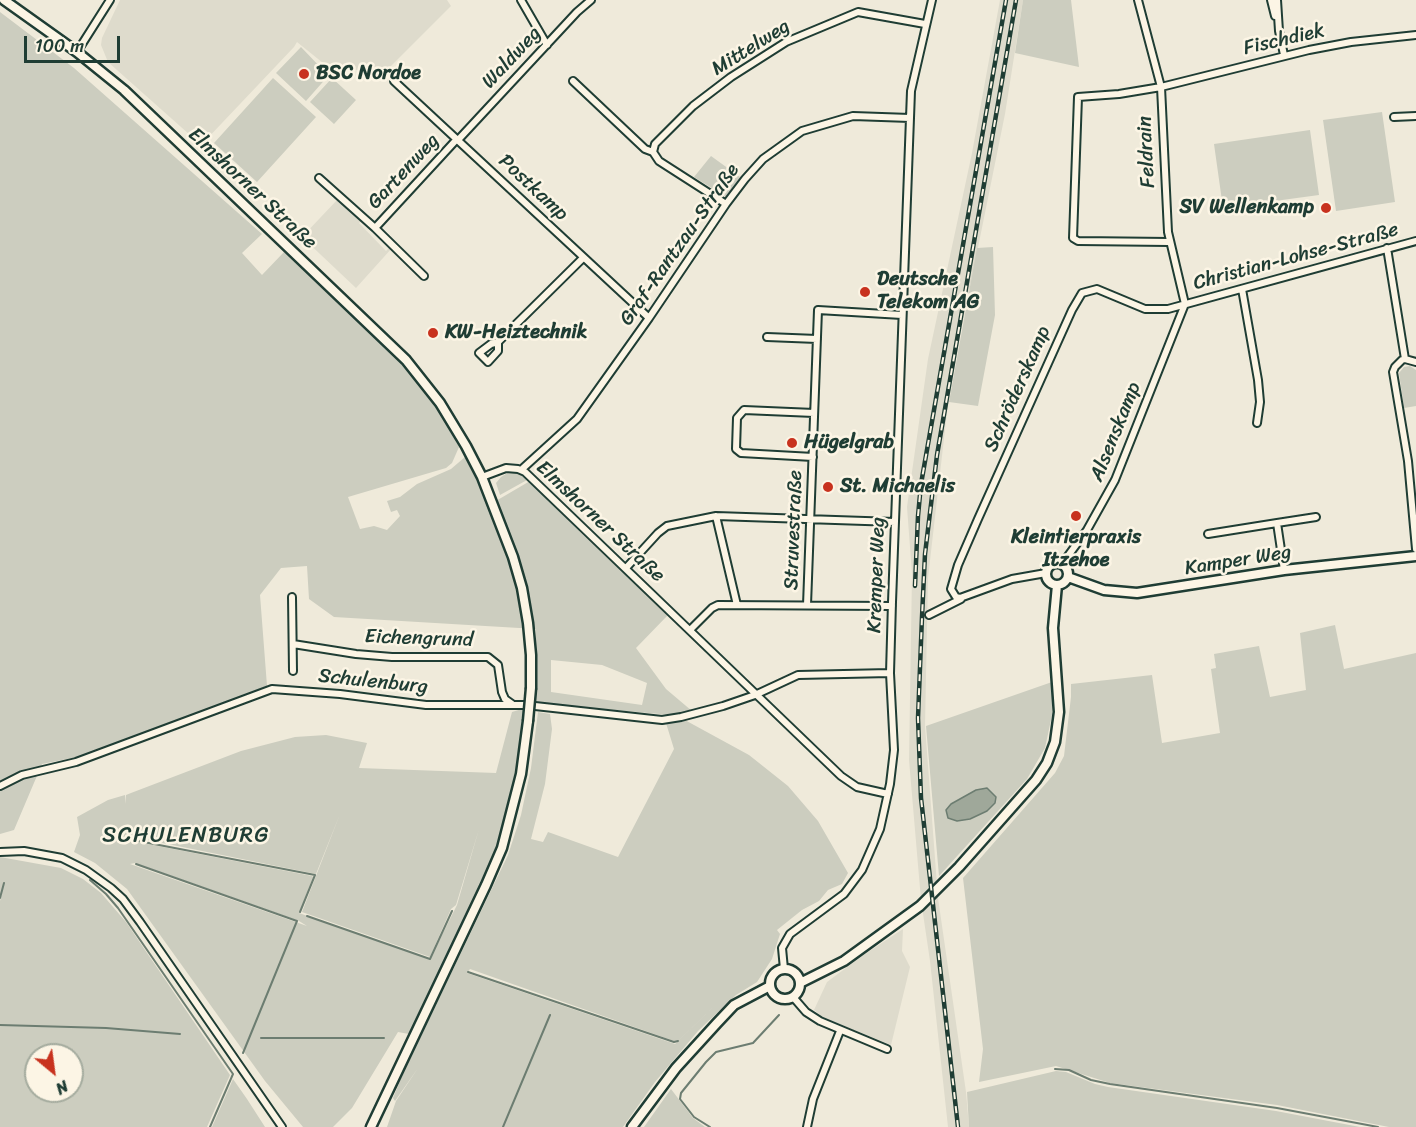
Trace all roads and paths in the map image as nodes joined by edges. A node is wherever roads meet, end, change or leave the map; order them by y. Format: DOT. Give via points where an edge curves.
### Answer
graph roads {
  1 [pos="4,0"];
  2 [pos="110,0"];
  3 [pos="521,0"];
  4 [pos="591,0"];
  5 [pos="932,0"];
  6 [pos="1138,0"];
  7 [pos="1271,0"];
  8 [pos="1277,0"];
  9 [pos="925,24"];
  10 [pos="1279,31"];
  11 [pos="1416,35"];
  12 [pos="547,45"];
  13 [pos="77,52"];
  14 [pos="1284,55"];
  15 [pos="394,81"];
  16 [pos="573,81"];
  17 [pos="1161,87"];
  18 [pos="1416,116"];
  19 [pos="1394,117"];
  20 [pos="910,118"];
  21 [pos="457,139"];
  22 [pos="653,152"];
  23 [pos="319,178"];
  24 [pos="726,204"];
  25 [pos="375,228"];
  26 [pos="1416,241"];
  27 [pos="1169,242"];
  28 [pos="1387,248"];
  29 [pos="583,258"];
  30 [pos="424,276"];
  31 [pos="1242,289"];
  32 [pos="1185,304"];
  33 [pos="902,315"];
  34 [pos="649,318"];
  35 [pos="767,337"];
  36 [pos="817,339"];
  37 [pos="498,342"];
  38 [pos="1406,359"];
  39 [pos="1416,362"];
  40 [pos="814,413"];
  41 [pos="1257,423"];
  42 [pos="813,457"];
  43 [pos="1416,460"];
  44 [pos="1408,461"];
  45 [pos="521,470"];
  46 [pos="482,477"];
  47 [pos="716,516"];
  48 [pos="1316,517"];
  49 [pos="810,519"];
  50 [pos="895,522"];
  51 [pos="1277,523"];
  52 [pos="1208,534"];
  53 [pos="1416,549"];
  54 [pos="1416,556"];
  55 [pos="1062,564"];
  56 [pos="626,568"];
  57 [pos="1284,570"];
  58 [pos="1046,573"];
  59 [pos="1068,577"];
  60 [pos="1057,585"];
  61 [pos="292,597"];
  62 [pos="960,598"];
  63 [pos="737,605"];
  64 [pos="807,605"];
  65 [pos="892,606"];
  66 [pos="929,615"];
  67 [pos="690,630"];
  68 [pos="293,644"];
  69 [pos="293,671"];
  70 [pos="890,673"];
  71 [pos="755,695"];
  72 [pos="513,704"];
  73 [pos="0,786"];
  74 [pos="888,794"];
  75 [pos="0,852"];
  76 [pos="783,969"];
  77 [pos="800,983"];
  78 [pos="770,986"];
  79 [pos="793,997"];
  80 [pos="840,1031"];
  81 [pos="887,1049"];
  82 [pos="282,1127"];
  83 [pos="371,1127"];
  84 [pos="632,1127"];
  85 [pos="807,1127"];
  1 -- 13 [label="main road, Elmshorner Straße"];
  2 -- 13 [label="street"];
  3 -- 12 [label="street"];
  4 -- 12 [label="street, Waldweg"];
  5 -- 9 [label="street, Kremper Weg"];
  6 -- 17 [label="street, Feldrain"];
  7 -- 10 [label="street"];
  8 -- 10 [label="street"];
  9 -- 20 [label="street, Kremper Weg" via="912,82"];
  9 -- 22 [label="street, Mittelweg" via="858,12 797,38 761,57 693,106 655,144"];
  10 -- 14 [label="street"];
  11 -- 14 [label="street, Fischdiek"];
  12 -- 21 [label="street, Waldweg"];
  13 -- 46 [label="main road, Elmshorner Straße" via="124,90 406,360 449,416"];
  14 -- 17 [label="street, Fischdiek"];
  15 -- 21 [label="street, Postkamp"];
  16 -- 22 [label="street" via="645,149"];
  17 -- 27 [label="street, Feldrain"];
  17 -- 27 [label="street, Fischdiek" via="1078,97 1073,238"];
  18 -- 19 [label="street"];
  20 -- 24 [label="street, Graf-Rantzau-Straße" via="853,116 802,131 763,159"];
  20 -- 33 [label="street, Kremper Weg"];
  21 -- 25 [label="street, Gartenweg"];
  21 -- 29 [label="street, Postkamp"];
  22 -- 24 [label="street" via="659,161"];
  23 -- 25 [label="street, Gartenweg"];
  24 -- 34 [label="street, Graf-Rantzau-Straße"];
  25 -- 30 [label="street, Gartenweg"];
  26 -- 28 [label="street, Christian-Lohse-Straße"];
  27 -- 32 [label="street, Feldrain"];
  28 -- 31 [label="street, Christian-Lohse-Straße"];
  28 -- 38 [label="street"];
  29 -- 34 [label="street, Postkamp"];
  29 -- 37 [label="street"];
  31 -- 32 [label="street, Christian-Lohse-Straße"];
  31 -- 41 [label="street" via="1258,380"];
  32 -- 55 [label="street, Alsenskamp" via="1115,480 1087,531"];
  32 -- 62 [label="street, Schröderskamp" via="1150,309 1097,289 1080,295 958,565 951,586"];
  33 -- 36 [label="street, Struvestraße" via="818,310"];
  33 -- 50 [label="street, Kremper Weg"];
  34 -- 45 [label="street, Graf-Rantzau-Straße" via="577,419"];
  35 -- 36 [label="street"];
  36 -- 40 [label="street, Struvestraße"];
  38 -- 39 [label="street"];
  38 -- 44 [label="street" via="1393,372"];
  40 -- 42 [label="street, Struvestraße"];
  40 -- 42 [label="street, Struvestraße" via="744,410 737,418 736,448 741,453"];
  42 -- 49 [label="street, Struvestraße"];
  43 -- 44 [label="street"];
  44 -- 53 [label="street"];
  45 -- 46 [label="street, Elmshorner Straße" via="506,468"];
  45 -- 56 [label="street, Elmshorner Straße"];
  46 -- 83 [label="main road, bridge" via="522,588 530,645 531,688 521,774 501,848"];
  47 -- 49 [label="street"];
  47 -- 56 [label="street" via="667,526"];
  47 -- 63 [label="street"];
  48 -- 51 [label="street"];
  49 -- 50 [label="street"];
  49 -- 64 [label="street, Struvestraße"];
  50 -- 65 [label="street, Kremper Weg"];
  51 -- 52 [label="street"];
  51 -- 57 [label="street"];
  54 -- 57 [label="main road, Kamper Weg"];
  55 -- 58 [label="main road" via="1051,564"];
  55 -- 59 [label="main road" via="1068,569"];
  56 -- 67 [label="street, Elmshorner Straße"];
  57 -- 59 [label="main road, Kamper Weg" via="1137,593 1104,590"];
  58 -- 60 [label="main road" via="1048,581"];
  58 -- 62 [label="street" via="1012,579"];
  59 -- 60 [label="main road" via="1065,583"];
  60 -- 77 [label="main road" via="1053,616 1059,712 1047,763 959,867 920,906 844,961"];
  61 -- 68 [label="street"];
  62 -- 66 [label="street"];
  63 -- 64 [label="street"];
  63 -- 67 [label="street" via="716,606"];
  64 -- 65 [label="street"];
  65 -- 70 [label="street, Kremper Weg"];
  67 -- 71 [label="street, Elmshorner Straße"];
  68 -- 69 [label="street"];
  68 -- 72 [label="street, Eichengrund" via="392,657 488,657 498,665 503,696"];
  70 -- 71 [label="street, Schulenburg" via="798,675"];
  70 -- 74 [label="street, Kremper Weg" via="894,750"];
  71 -- 72 [label="street, Schulenburg" via="696,714 662,720"];
  71 -- 74 [label="street, Elmshorner Straße" via="851,784"];
  72 -- 73 [label="street, Schulenburg" via="419,704 272,689"];
  74 -- 76 [label="street, Kremper Weg" via="876,840 857,878 837,900 790,934 782,948"];
  75 -- 82 [label="street" via="24,851 62,858 98,877 123,899"];
  76 -- 77 [label="main road" via="795,973"];
  76 -- 78 [label="main road" via="773,974"];
  77 -- 79 [label="main road"];
  78 -- 79 [label="main road" via="780,999"];
  78 -- 84 [label="main road" via="734,1005 676,1068"];
  79 -- 80 [label="street" via="810,1015"];
  80 -- 81 [label="street"];
  80 -- 85 [label="street" via="813,1099"];
}
